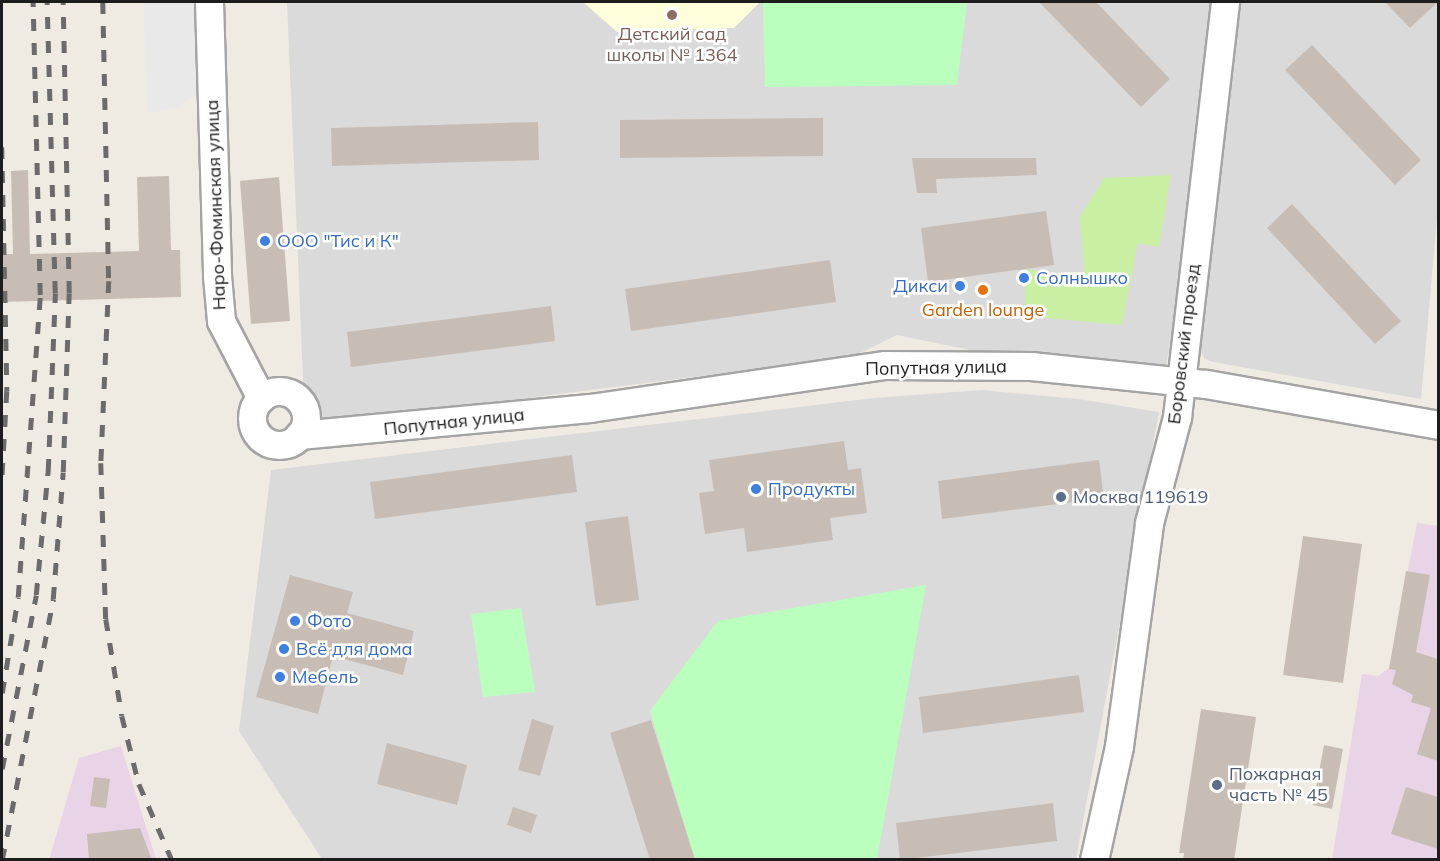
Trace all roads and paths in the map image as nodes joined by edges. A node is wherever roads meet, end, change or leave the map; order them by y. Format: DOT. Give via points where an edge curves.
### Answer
graph roads {
  1 [pos="209,2"];
  2 [pos="1225,2"];
  3 [pos="1179,383"];
  4 [pos="261,398"];
  5 [pos="304,409"];
  6 [pos="1438,425"];
  7 [pos="300,435"];
  8 [pos="326,435"];
  9 [pos="1094,860"];
  1 -- 4 [label="street, Наро-Фоминская улица" via="215,242 221,321"];
  2 -- 3 [label="street, Боровский проезд" via="1210,156"];
  3 -- 6 [label="street, Попутная улица" via="1206,384"];
  3 -- 8 [label="street, Попутная улица" via="1030,366 885,365 590,408"];
  3 -- 9 [label="street, Боровский проезд" via="1177,417 1149,523 1119,746"];
  4 -- 5 [label="street" via="284,391 296,397"];
  4 -- 7 [label="street" via="252,420 262,439 281,445"];
  5 -- 7 [label="street" via="306,423"];
  5 -- 8 [label="street"];
  7 -- 8 [label="street, Попутная улица"];
}
